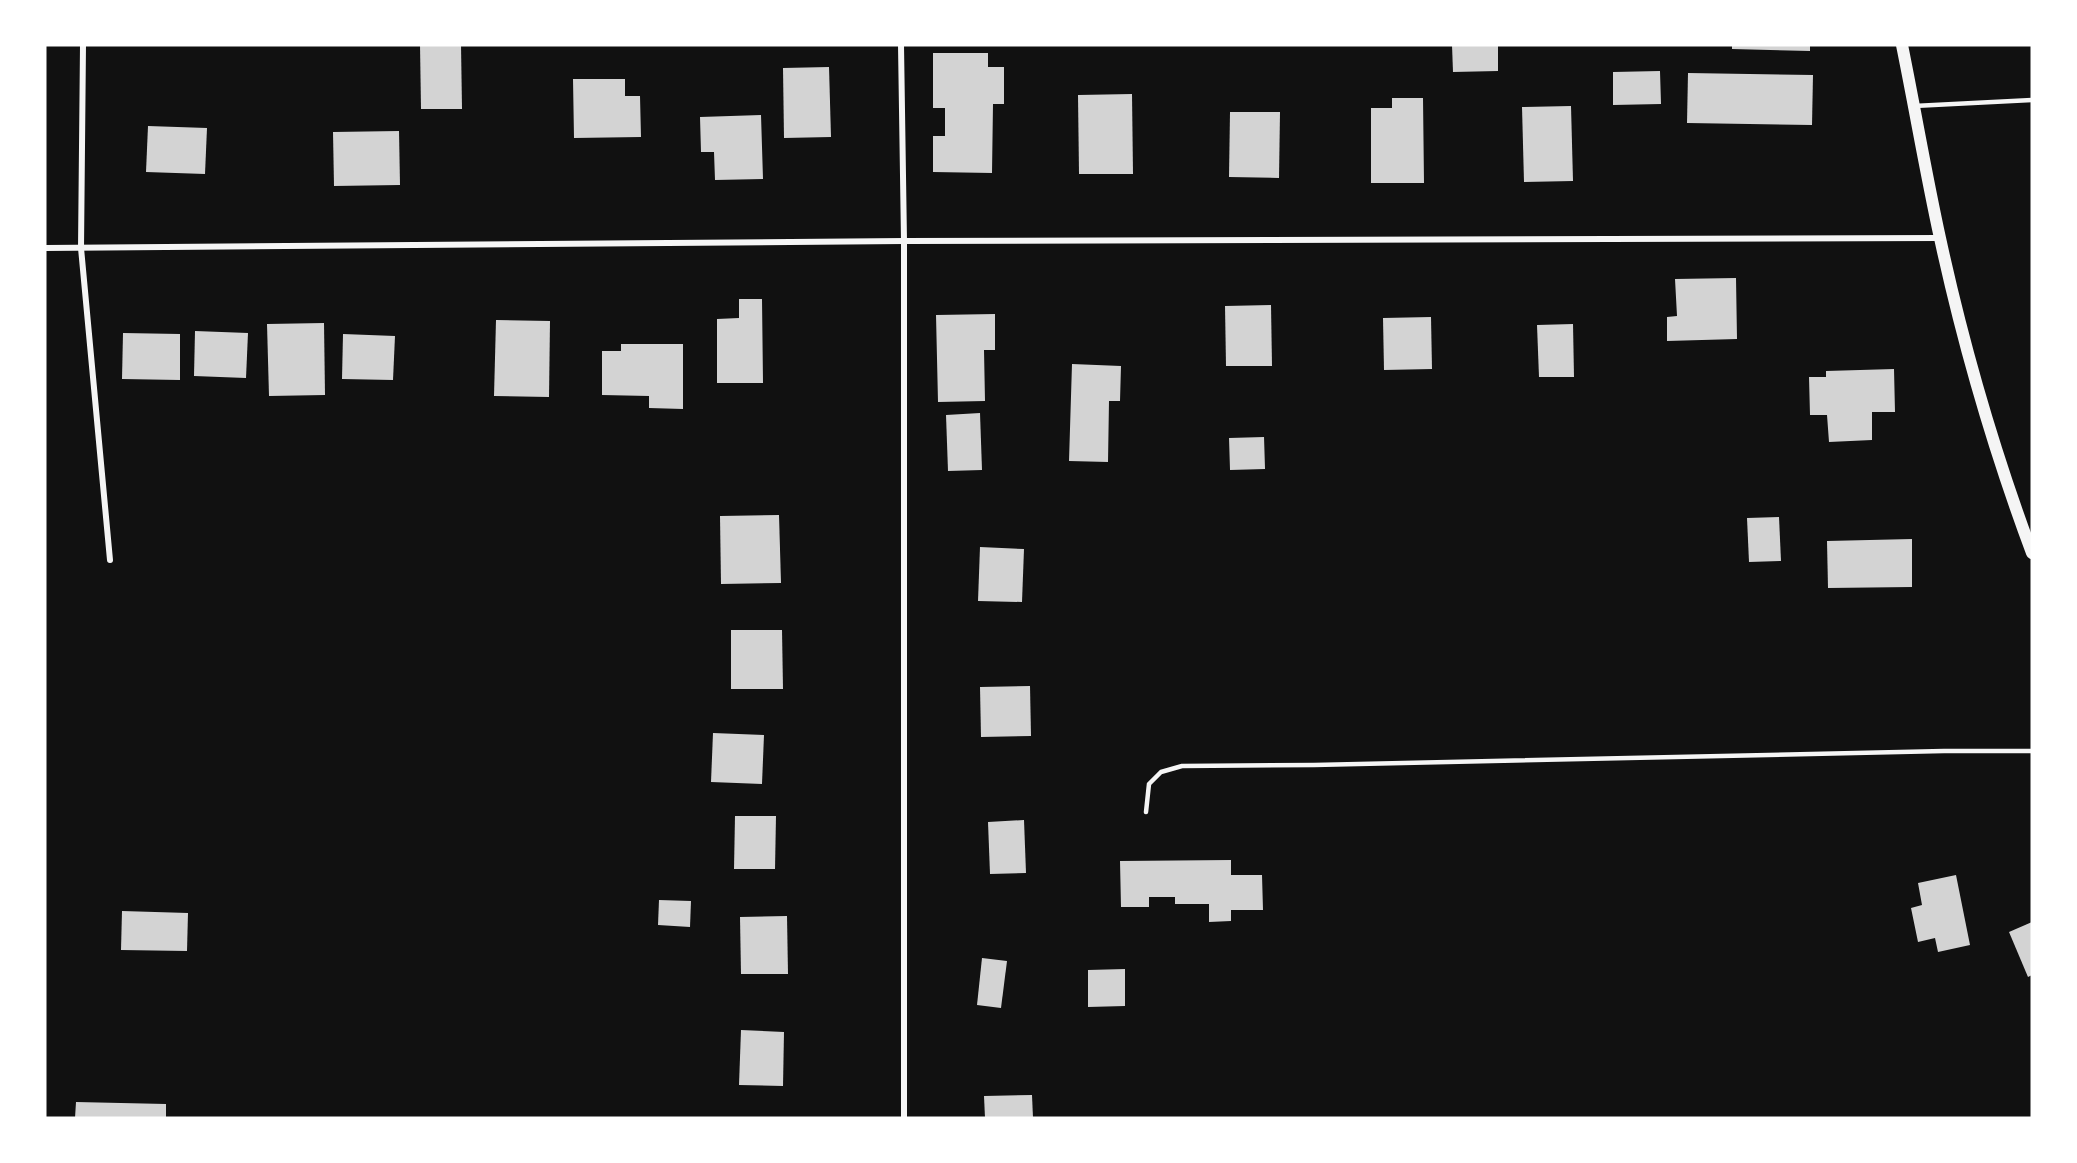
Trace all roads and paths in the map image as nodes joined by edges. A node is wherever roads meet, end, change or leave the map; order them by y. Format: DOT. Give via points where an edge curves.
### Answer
graph roads {
  1 [pos="83,45"];
  2 [pos="901,45"];
  3 [pos="1902,45"];
  4 [pos="2032,100"];
  5 [pos="1914,105"];
  6 [pos="1940,238"];
  7 [pos="904,241"];
  8 [pos="45,248"];
  9 [pos="81,248"];
  10 [pos="2032,553"];
  11 [pos="110,560"];
  12 [pos="2032,751"];
  13 [pos="1146,812"];
  14 [pos="904,1118"];
  1 -- 9 [label="street"];
  2 -- 7 [label="street"];
  3 -- 5 [label="main road"];
  4 -- 5 [label="lane"];
  5 -- 6 [label="main road"];
  6 -- 7 [label="street"];
  6 -- 10 [label="main road" via="1997,451"];
  7 -- 9 [label="street"];
  7 -- 14 [label="street"];
  8 -- 9 [label="street"];
  9 -- 11 [label="street"];
  12 -- 13 [label="lane" via="1182,766 1161,772 1149,784"];
}
